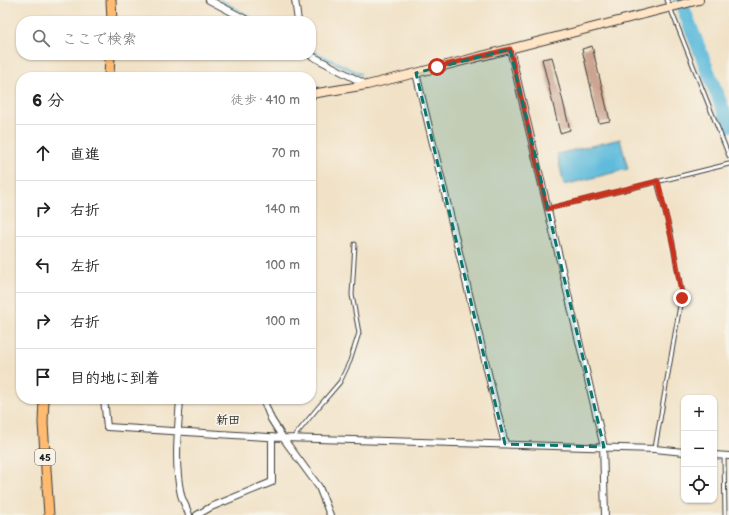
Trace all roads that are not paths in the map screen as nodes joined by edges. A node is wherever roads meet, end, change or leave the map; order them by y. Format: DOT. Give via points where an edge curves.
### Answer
graph roads {
  1 [pos="111,0"];
  2 [pos="209,0"];
  3 [pos="295,0"];
  4 [pos="695,1"];
  5 [pos="670,5"];
  6 [pos="112,16"];
  7 [pos="239,16"];
  8 [pos="297,16"];
  9 [pos="510,49"];
  10 [pos="316,58"];
  11 [pos="110,60"];
  12 [pos="110,72"];
  13 [pos="416,73"];
  14 [pos="367,84"];
  15 [pos="316,93"];
  16 [pos="729,156"];
  17 [pos="729,164"];
  18 [pos="658,181"];
  19 [pos="547,209"];
  20 [pos="355,244"];
  21 [pos="44,404"];
  22 [pos="105,404"];
  23 [pos="180,404"];
  24 [pos="264,404"];
  25 [pos="178,432"];
  26 [pos="272,437"];
  27 [pos="283,438"];
  28 [pos="293,438"];
  29 [pos="506,444"];
  30 [pos="604,447"];
  31 [pos="656,449"];
  32 [pos="681,452"];
  33 [pos="717,455"];
  34 [pos="727,456"];
  35 [pos="49,515"];
  36 [pos="189,515"];
  37 [pos="197,515"];
  38 [pos="330,515"];
  39 [pos="605,515"];
  40 [pos="724,515"];
  1 -- 6 [label="main road"];
  2 -- 7 [label="street"];
  3 -- 8 [label="street"];
  4 -- 5 [label="street"];
  5 -- 9 [label="street"];
  5 -- 16 [label="lane"];
  9 -- 13 [label="street"];
  9 -- 19 [label="street"];
  10 -- 14 [label="street"];
  11 -- 12 [label="main road"];
  13 -- 14 [label="street"];
  13 -- 29 [label="street"];
  14 -- 15 [label="street"];
  17 -- 18 [label="lane"];
  18 -- 19 [label="lane"];
  18 -- 31 [label="lane" via="682,294"];
  19 -- 30 [label="street"];
  20 -- 28 [label="lane" via="352,295 359,333 340,382"];
  21 -- 35 [label="main road, 45"];
  22 -- 25 [label="street" via="107,427"];
  23 -- 25 [label="street"];
  24 -- 27 [label="street"];
  25 -- 26 [label="street"];
  25 -- 36 [label="street" via="178,474 182,497"];
  26 -- 27 [label="street"];
  26 -- 37 [label="street" via="272,482"];
  27 -- 28 [label="street"];
  27 -- 38 [label="street" via="319,487"];
  28 -- 29 [label="street"];
  29 -- 30 [label="street"];
  30 -- 31 [label="street"];
  30 -- 39 [label="street"];
  31 -- 32 [label="street"];
  33 -- 34 [label="street"];
  34 -- 40 [label="lane"];
}
